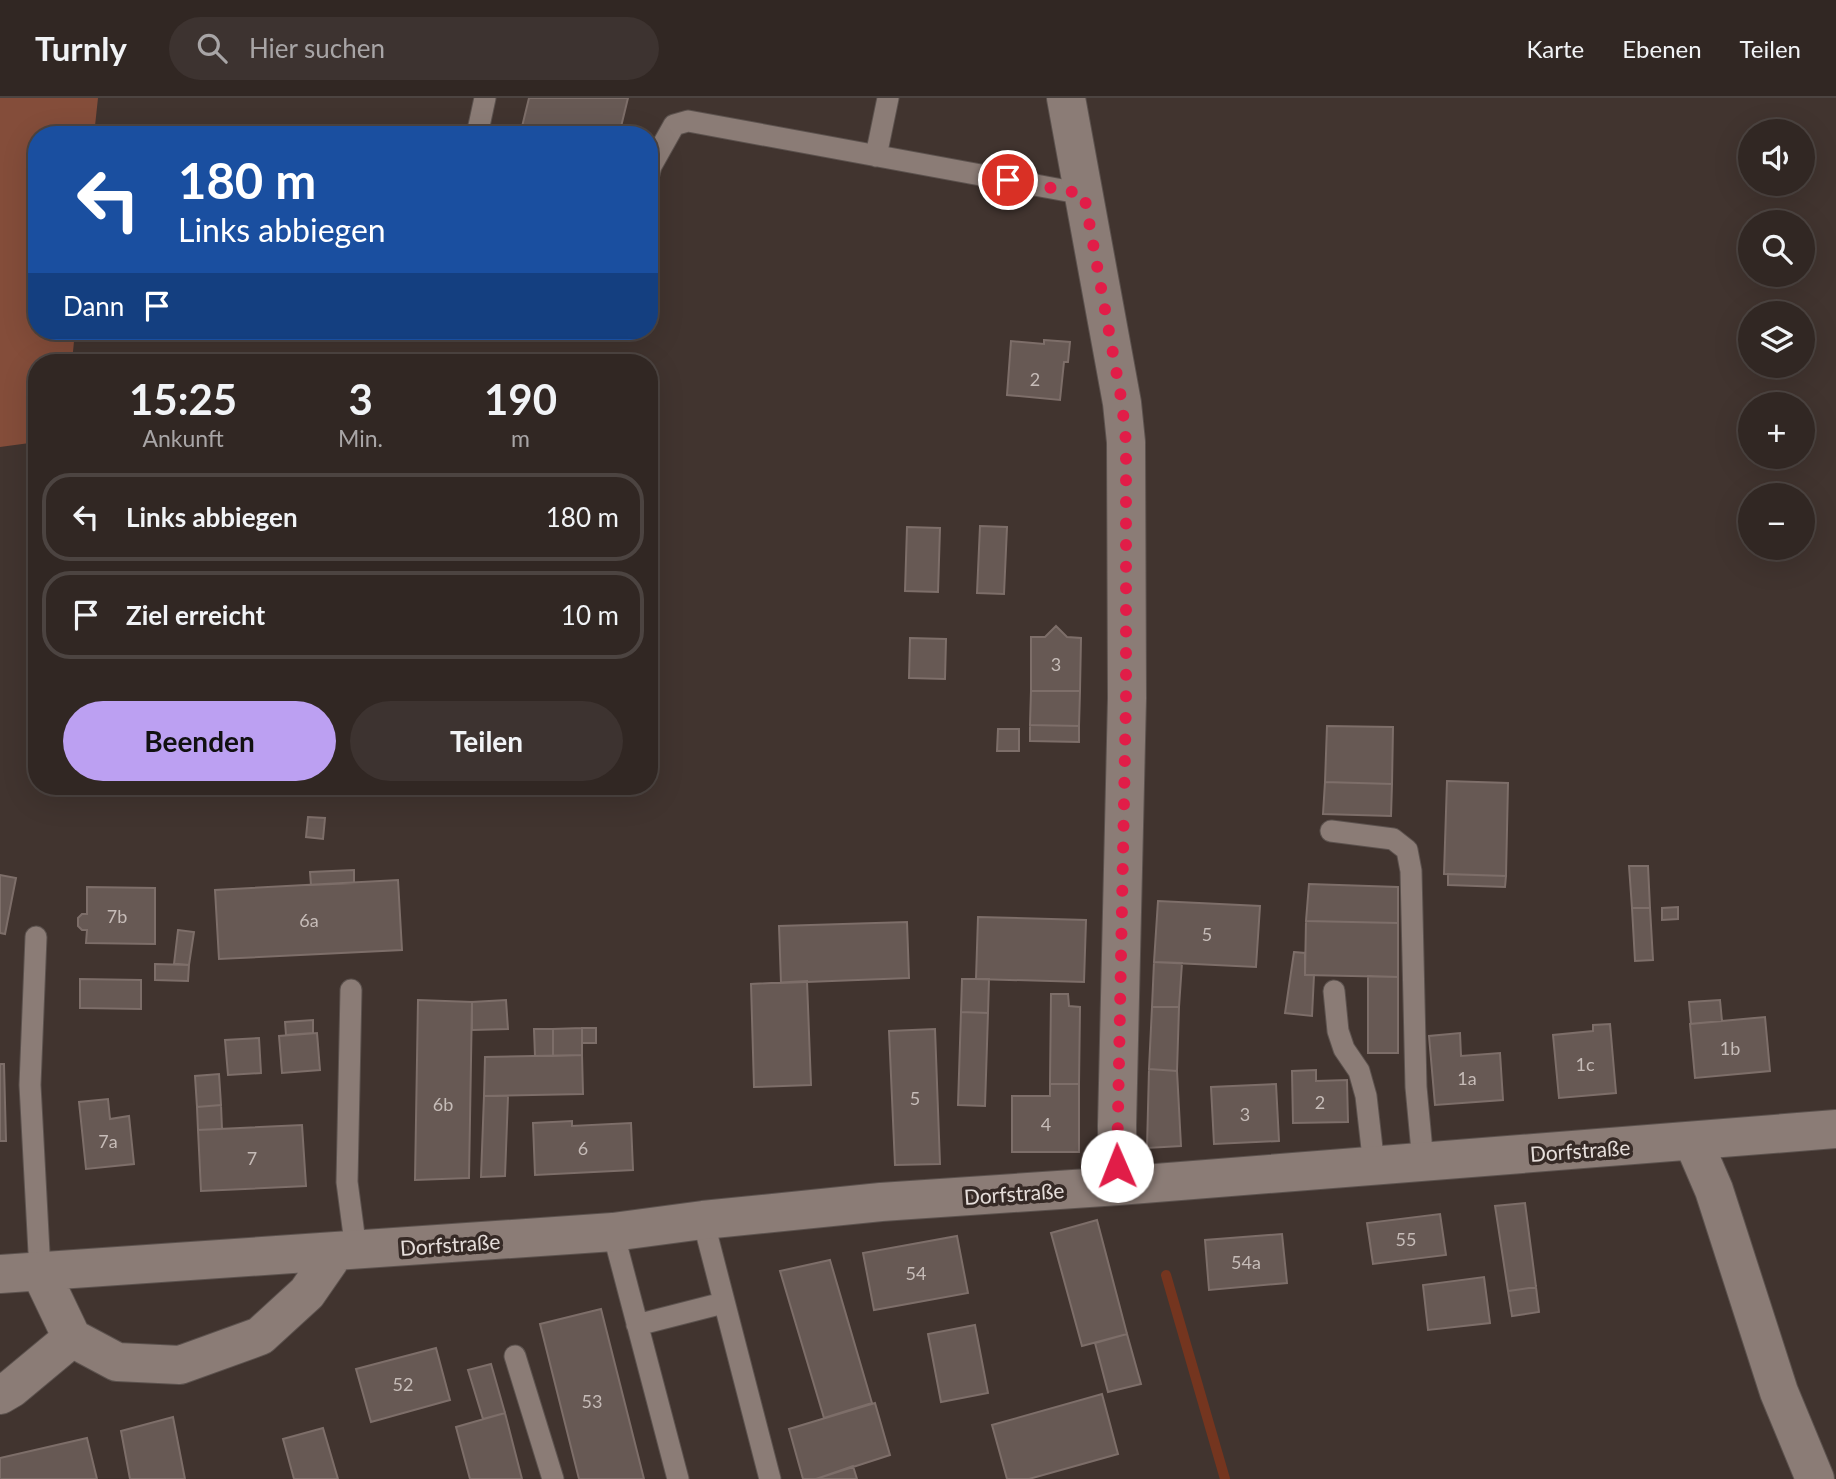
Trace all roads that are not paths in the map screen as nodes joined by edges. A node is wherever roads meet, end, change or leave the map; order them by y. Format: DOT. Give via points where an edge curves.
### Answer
graph roads {
  1 [pos="485,98"];
  2 [pos="888,98"];
  3 [pos="1066,98"];
  4 [pos="479,126"];
  5 [pos="658,154"];
  6 [pos="876,156"];
  7 [pos="1084,194"];
  8 [pos="1331,831"];
  9 [pos="36,937"];
  10 [pos="351,990"];
  11 [pos="1334,991"];
  12 [pos="1836,1129"];
  13 [pos="1693,1141"];
  14 [pos="1423,1162"];
  15 [pos="1374,1166"];
  16 [pos="1118,1186"];
  17 [pos="703,1220"];
  18 [pos="613,1232"];
  19 [pos="346,1251"];
  20 [pos="40,1271"];
  21 [pos="0,1274"];
  22 [pos="723,1303"];
  23 [pos="637,1325"];
  24 [pos="72,1338"];
  25 [pos="515,1356"];
  26 [pos="0,1395"];
  27 [pos="553,1479"];
  28 [pos="678,1479"];
  29 [pos="771,1479"];
  30 [pos="1815,1479"];
  1 -- 4 [label="lane"];
  2 -- 6 [label="lane"];
  3 -- 7 [label="street"];
  5 -- 6 [label="lane" via="674,125 688,121"];
  6 -- 7 [label="lane"];
  7 -- 16 [label="street" via="1126,442"];
  8 -- 14 [label="lane" via="1393,839 1407,850"];
  9 -- 20 [label="lane" via="30,1085"];
  10 -- 19 [label="lane"];
  11 -- 15 [label="lane" via="1338,1031 1366,1096"];
  12 -- 13 [label="street, Dorfstraße"];
  13 -- 14 [label="street, Dorfstraße"];
  13 -- 30 [label="street" via="1714,1190 1779,1392"];
  14 -- 15 [label="street, Dorfstraße"];
  15 -- 16 [label="street, Dorfstraße"];
  16 -- 17 [label="street, Dorfstraße"];
  17 -- 18 [label="street, Dorfstraße"];
  17 -- 22 [label="lane"];
  18 -- 19 [label="street, Dorfstraße"];
  18 -- 23 [label="lane"];
  19 -- 20 [label="street, Dorfstraße"];
  19 -- 24 [label="street" via="260,1336 180,1365 117,1362"];
  20 -- 21 [label="street, Dorfstraße"];
  20 -- 24 [label="street"];
  22 -- 23 [label="lane"];
  22 -- 29 [label="lane"];
  23 -- 28 [label="lane"];
  24 -- 26 [label="street"];
  25 -- 27 [label="lane"];
}
